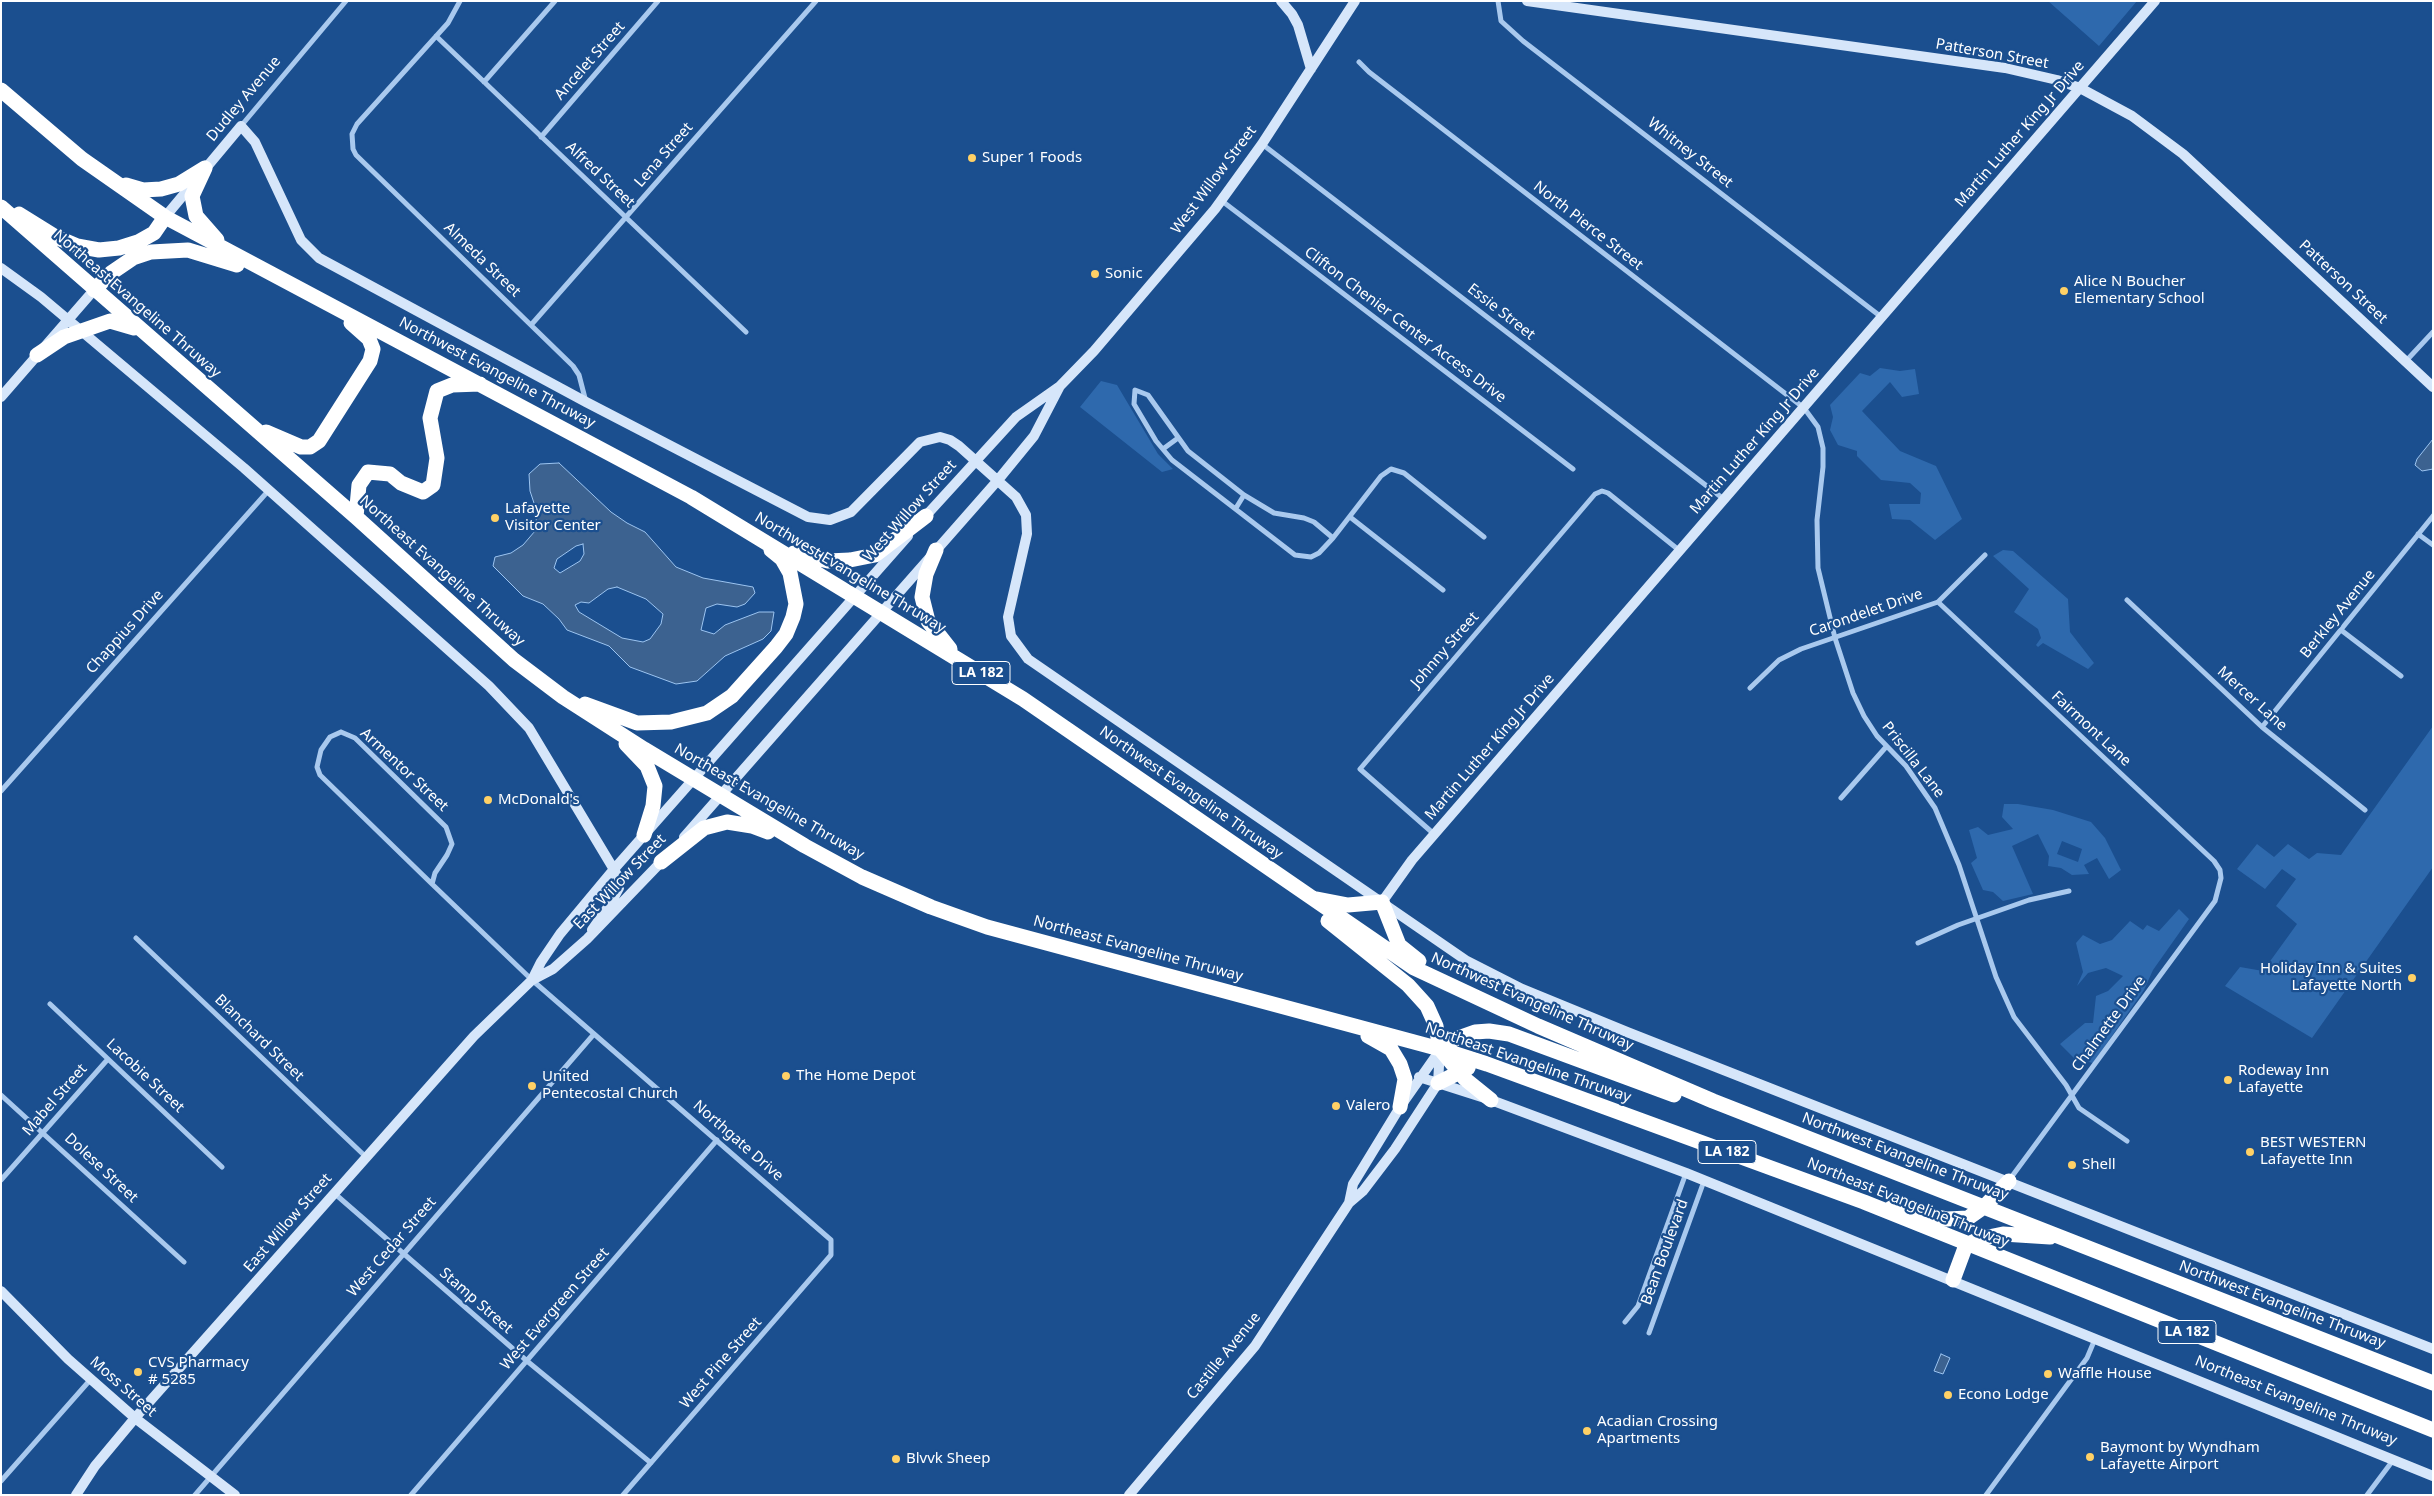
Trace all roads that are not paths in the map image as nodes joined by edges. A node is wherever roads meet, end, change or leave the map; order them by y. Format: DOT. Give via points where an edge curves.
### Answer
graph roads {
  1 [pos="346,1"];
  2 [pos="460,1"];
  3 [pos="555,1"];
  4 [pos="658,1"];
  5 [pos="816,1"];
  6 [pos="1280,1"];
  7 [pos="1355,1"];
  8 [pos="1498,1"];
  9 [pos="1527,1"];
  10 [pos="2155,1"];
  11 [pos="436,36"];
  12 [pos="1359,62"];
  13 [pos="1311,69"];
  14 [pos="484,82"];
  15 [pos="2080,88"];
  16 [pos="1,90"];
  17 [pos="1,105"];
  18 [pos="241,126"];
  19 [pos="57,137"];
  20 [pos="541,138"];
  21 [pos="1262,144"];
  22 [pos="206,168"];
  23 [pos="111,181"];
  24 [pos="1222,200"];
  25 [pos="1,202"];
  26 [pos="1,207"];
  27 [pos="165,217"];
  28 [pos="626,217"];
  29 [pos="236,257"];
  30 [pos="1,268"];
  31 [pos="94,290"];
  32 [pos="306,294"];
  33 [pos="330,307"];
  34 [pos="1880,316"];
  35 [pos="68,319"];
  36 [pos="531,325"];
  37 [pos="140,330"];
  38 [pos="81,331"];
  39 [pos="746,332"];
  40 [pos="2433,332"];
  41 [pos="37,355"];
  42 [pos="2406,362"];
  43 [pos="482,384"];
  44 [pos="1060,386"];
  45 [pos="2433,387"];
  46 [pos="1,397"];
  47 [pos="586,402"];
  48 [pos="1804,408"];
  49 [pos="251,425"];
  50 [pos="1178,438"];
  51 [pos="1163,449"];
  52 [pos="976,460"];
  53 [pos="1572,469"];
  54 [pos="998,480"];
  55 [pos="269,490"];
  56 [pos="1244,495"];
  57 [pos="1724,500"];
  58 [pos="1236,508"];
  59 [pos="926,516"];
  60 [pos="2433,516"];
  61 [pos="356,517"];
  62 [pos="1350,517"];
  63 [pos="747,530"];
  64 [pos="2418,534"];
  65 [pos="1484,537"];
  66 [pos="1333,538"];
  67 [pos="2433,544"];
  68 [pos="780,550"];
  69 [pos="936,550"];
  70 [pos="1680,551"];
  71 [pos="1985,555"];
  72 [pos="1443,590"];
  73 [pos="855,595"];
  74 [pos="2127,600"];
  75 [pos="1938,602"];
  76 [pos="882,612"];
  77 [pos="2341,630"];
  78 [pos="1834,638"];
  79 [pos="957,658"];
  80 [pos="2401,676"];
  81 [pos="1750,688"];
  82 [pos="563,696"];
  83 [pos="2262,727"];
  84 [pos="611,728"];
  85 [pos="1886,747"];
  86 [pos="693,778"];
  87 [pos="1,791"];
  88 [pos="721,796"];
  89 [pos="1841,798"];
  90 [pos="2365,810"];
  91 [pos="1435,834"];
  92 [pos="644,835"];
  93 [pos="1226,838"];
  94 [pos="798,842"];
  95 [pos="661,862"];
  96 [pos="615,868"];
  97 [pos="2221,878"];
  98 [pos="432,884"];
  99 [pos="2069,891"];
  100 [pos="1311,898"];
  101 [pos="1382,902"];
  102 [pos="1976,919"];
  103 [pos="136,938"];
  104 [pos="588,939"];
  105 [pos="1918,943"];
  106 [pos="1441,979"];
  107 [pos="532,980"];
  108 [pos="50,1004"];
  109 [pos="1342,1023"];
  110 [pos="594,1034"];
  111 [pos="1440,1049"];
  112 [pos="108,1059"];
  113 [pos="1487,1064"];
  114 [pos="1459,1072"];
  115 [pos="1420,1077"];
  116 [pos="1438,1083"];
  117 [pos="1,1094"];
  118 [pos="2072,1096"];
  119 [pos="1491,1100"];
  120 [pos="1713,1101"];
  121 [pos="1400,1107"];
  122 [pos="44,1132"];
  123 [pos="717,1140"];
  124 [pos="2127,1141"];
  125 [pos="366,1156"];
  126 [pos="222,1167"];
  127 [pos="1686,1173"];
  128 [pos="1,1180"];
  129 [pos="1704,1181"];
  130 [pos="2009,1181"];
  131 [pos="334,1193"];
  132 [pos="1864,1202"];
  133 [pos="1349,1203"];
  134 [pos="1985,1206"];
  135 [pos="2073,1241"];
  136 [pos="1966,1245"];
  137 [pos="833,1246"];
  138 [pos="402,1255"];
  139 [pos="184,1262"];
  140 [pos="1953,1280"];
  141 [pos="1,1291"];
  142 [pos="1625,1322"];
  143 [pos="1649,1333"];
  144 [pos="2095,1339"];
  145 [pos="2433,1349"];
  146 [pos="527,1361"];
  147 [pos="91,1379"];
  148 [pos="2433,1383"];
  149 [pos="135,1418"];
  150 [pos="2433,1430"];
  151 [pos="2394,1458"];
  152 [pos="651,1463"];
  153 [pos="2433,1476"];
  154 [pos="210,1477"];
  155 [pos="1,1481"];
  156 [pos="76,1495"];
  157 [pos="195,1495"];
  158 [pos="235,1495"];
  159 [pos="411,1495"];
  160 [pos="623,1495"];
  161 [pos="1129,1495"];
  162 [pos="1986,1495"];
  163 [pos="2367,1495"];
  1 -- 18 [label="street, Dudley Avenue"];
  2 -- 11 [label="street" via="448,23"];
  3 -- 14 [label="street"];
  4 -- 20 [label="street, Ancelet Street"];
  5 -- 28 [label="street, Lena Street"];
  6 -- 13 [label="street" via="1298,25"];
  7 -- 13 [label="street, West Willow Street"];
  8 -- 34 [label="street, Whitney Street" via="1501,21 1523,41"];
  9 -- 15 [label="street, Patterson Street" via="2005,68"];
  10 -- 15 [label="street, Martin Luther King Jr Drive"];
  11 -- 14 [label="street, Alfred Street"];
  11 -- 36 [label="street, Almeda Street" via="358,124 351,141 356,155"];
  12 -- 48 [label="street, North Pierce Street"];
  13 -- 21 [label="street, West Willow Street"];
  14 -- 20 [label="street, Alfred Street"];
  15 -- 34 [label="street, Martin Luther King Jr Drive"];
  15 -- 42 [label="street, Patterson Street" via="2132,116 2183,154"];
  16 -- 19 [label="highway, Northwest Evangeline Thruway / LA 182"];
  17 -- 19 [label="highway"];
  18 -- 22 [label="street, Dudley Avenue"];
  18 -- 47 [label="street, Northwest Evangeline Thruway" via="255,142 301,240 319,258"];
  19 -- 23 [label="highway, Northwest Evangeline Thruway / LA 182"];
  20 -- 28 [label="street, Alfred Street"];
  21 -- 24 [label="street, West Willow Street"];
  21 -- 57 [label="street, Essie Street"];
  22 -- 23 [label="highway" via="178,184 161,189 143,190"];
  22 -- 27 [label="street, Dudley Avenue"];
  22 -- 29 [label="highway" via="192,196 196,216"];
  23 -- 27 [label="highway, Northwest Evangeline Thruway / LA 182"];
  24 -- 44 [label="street, West Willow Street" via="1094,351"];
  24 -- 53 [label="street, Clifton Chenier Center Access Drive"];
  25 -- 27 [label="highway" via="56,237 76,246 99,250 138,242 154,233"];
  26 -- 31 [label="highway, Northeast Evangeline Thruway / LA 182"];
  27 -- 29 [label="highway, Northwest Evangeline Thruway / LA 182"];
  28 -- 36 [label="street, Lena Street"];
  28 -- 39 [label="street, Alfred Street"];
  29 -- 32 [label="highway, Northwest Evangeline Thruway / LA 182"];
  30 -- 35 [label="street"];
  31 -- 32 [label="highway" via="133,258 151,252 188,250"];
  31 -- 35 [label="street"];
  31 -- 37 [label="highway, Northeast Evangeline Thruway / LA 182"];
  32 -- 33 [label="highway, Northwest Evangeline Thruway / LA 182"];
  33 -- 43 [label="highway, Northwest Evangeline Thruway / LA 182"];
  33 -- 49 [label="highway" via="361,331 372,349 370,361 319,441 301,447"];
  34 -- 48 [label="street, Martin Luther King Jr Drive"];
  35 -- 38 [label="street"];
  35 -- 41 [label="street"];
  36 -- 47 [label="street, Almeda Street" via="573,366 579,375"];
  37 -- 38 [label="highway" via="110,321"];
  37 -- 49 [label="highway, Northeast Evangeline Thruway / LA 182"];
  38 -- 41 [label="highway" via="64,337"];
  38 -- 55 [label="street"];
  40 -- 42 [label="street"];
  41 -- 46 [label="street"];
  42 -- 45 [label="street, Patterson Street"];
  43 -- 61 [label="highway" via="452,385 437,391 430,418 437,458 433,485 423,492 390,474 368,472 359,485"];
  43 -- 63 [label="highway, Northwest Evangeline Thruway / LA 182"];
  44 -- 52 [label="street, West Willow Street" via="1016,417"];
  44 -- 54 [label="street, West Willow Street" via="1034,436"];
  47 -- 52 [label="street, Northwest Evangeline Thruway" via="796,513 815,519 830,520 852,512 920,442 931,438 950,440"];
  48 -- 57 [label="street, Martin Luther King Jr Drive"];
  48 -- 78 [label="street, Priscilla Lane" via="1818,428 1823,448 1817,554"];
  49 -- 61 [label="highway, Northeast Evangeline Thruway / LA 182"];
  50 -- 51 [label="street"];
  50 -- 51 [label="street" via="1148,395 1135,390 1134,404"];
  50 -- 56 [label="street" via="1188,451"];
  51 -- 58 [label="street" via="1172,460"];
  52 -- 54 [label="street, Northwest Evangeline Thruway"];
  52 -- 59 [label="street, West Willow Street"];
  54 -- 69 [label="street, West Willow Street"];
  54 -- 101 [label="street, Northwest Evangeline Thruway" via="1016,497 1026,515 1027,534 1008,617 1011,636 1028,659"];
  55 -- 87 [label="street, Chappius Drive"];
  55 -- 96 [label="street" via="504,700 539,743"];
  56 -- 58 [label="street"];
  56 -- 66 [label="street" via="1274,513 1314,522"];
  57 -- 70 [label="street, Martin Luther King Jr Drive"];
  58 -- 66 [label="street" via="1295,554 1310,557 1319,553"];
  59 -- 68 [label="highway" via="875,555 828,561"];
  59 -- 73 [label="street, West Willow Street"];
  60 -- 64 [label="street, Berkley Avenue"];
  61 -- 82 [label="highway, Northeast Evangeline Thruway / LA 182" via="514,660"];
  62 -- 65 [label="street" via="1381,476 1397,470"];
  62 -- 66 [label="street"];
  62 -- 72 [label="street"];
  63 -- 68 [label="highway, Northwest Evangeline Thruway / LA 182"];
  63 -- 82 [label="highway" via="782,559 790,573 796,604 786,634 732,696 707,713 690,719 637,723"];
  64 -- 67 [label="street"];
  64 -- 77 [label="street, Berkley Avenue"];
  68 -- 73 [label="highway, Northwest Evangeline Thruway / LA 182"];
  69 -- 76 [label="street, West Willow Street"];
  69 -- 79 [label="highway" via="926,574 922,597 928,621"];
  70 -- 91 [label="street, Martin Luther King Jr Drive"];
  70 -- 91 [label="street, Johnny Street" via="1606,492 1595,494 1360,769"];
  71 -- 75 [label="street, Carondelet Drive"];
  73 -- 76 [label="highway, Northwest Evangeline Thruway / LA 182"];
  73 -- 86 [label="street, West Willow Street"];
  74 -- 83 [label="street, Mercer Lane"];
  75 -- 78 [label="street, Carondelet Drive"];
  75 -- 97 [label="street, Fairmont Lane" via="2214,861"];
  76 -- 79 [label="highway, Northwest Evangeline Thruway / LA 182"];
  76 -- 88 [label="street, West Willow Street"];
  77 -- 80 [label="street"];
  77 -- 83 [label="street, Berkley Avenue"];
  78 -- 81 [label="street, Carondelet Drive" via="1779,660"];
  78 -- 85 [label="street, Priscilla Lane" via="1864,716"];
  79 -- 93 [label="highway, Northwest Evangeline Thruway / LA 182" via="1064,726"];
  82 -- 84 [label="highway, Northeast Evangeline Thruway / LA 182"];
  83 -- 90 [label="street, Mercer Lane"];
  84 -- 86 [label="highway, Northeast Evangeline Thruway / LA 182"];
  84 -- 92 [label="highway" via="647,766 655,786"];
  85 -- 89 [label="street"];
  85 -- 102 [label="street, Priscilla Lane" via="1906,766 1935,808 1959,864"];
  86 -- 88 [label="highway, Northeast Evangeline Thruway / LA 182"];
  86 -- 92 [label="street, East Willow Street"];
  88 -- 94 [label="highway, Northeast Evangeline Thruway / LA 182"];
  88 -- 95 [label="street, East Willow Street"];
  91 -- 101 [label="street, Martin Luther King Jr Drive"];
  92 -- 96 [label="street, East Willow Street"];
  93 -- 100 [label="highway, Northwest Evangeline Thruway / LA 182"];
  93 -- 111 [label="highway" via="1408,985 1427,1006 1436,1026"];
  94 -- 95 [label="highway" via="752,826 727,822 704,828"];
  94 -- 109 [label="highway, Northeast Evangeline Thruway / LA 182" via="881,886 988,926"];
  95 -- 104 [label="street, East Willow Street"];
  96 -- 104 [label="street" via="619,888"];
  96 -- 107 [label="street, East Willow Street" via="560,934"];
  97 -- 118 [label="street, Chalmette Drive" via="2215,901"];
  98 -- 98 [label="street, Armentor Street" via="320,775 317,759 334,734 341,732 355,738 446,827 452,844 435,872"];
  98 -- 107 [label="street, Armentor Street"];
  99 -- 102 [label="street" via="2029,900"];
  100 -- 101 [label="highway" via="1348,905"];
  100 -- 106 [label="highway, Northwest Evangeline Thruway / LA 182" via="1414,968"];
  101 -- 106 [label="highway" via="1399,945"];
  101 -- 130 [label="street, Northwest Evangeline Thruway" via="1467,961 1522,989"];
  102 -- 105 [label="street"];
  102 -- 118 [label="street, Priscilla Lane" via="2014,1018"];
  103 -- 125 [label="street, Blanchard Street"];
  104 -- 107 [label="street, East Willow Street" via="553,969"];
  106 -- 120 [label="highway, Northwest Evangeline Thruway / LA 182" via="1482,1001"];
  107 -- 110 [label="street, Northgate Drive"];
  107 -- 125 [label="street, East Willow Street" via="474,1036"];
  108 -- 112 [label="street, Lacobie Street"];
  109 -- 111 [label="highway, Northeast Evangeline Thruway / LA 182"];
  109 -- 121 [label="highway" via="1391,1049 1405,1079"];
  110 -- 123 [label="street, Northgate Drive"];
  110 -- 138 [label="street, West Cedar Street"];
  111 -- 113 [label="highway, Northeast Evangeline Thruway / LA 182"];
  111 -- 114 [label="highway"];
  111 -- 115 [label="street, Castille Avenue"];
  111 -- 116 [label="street, Castille Avenue"];
  111 -- 120 [label="highway" via="1447,1042 1475,1032 1510,1034 1674,1095"];
  112 -- 122 [label="street, Mabel Street"];
  112 -- 126 [label="street, Lacobie Street"];
  113 -- 114 [label="highway"];
  113 -- 132 [label="highway, Northeast Evangeline Thruway / LA 182"];
  114 -- 116 [label="highway"];
  114 -- 119 [label="highway"];
  115 -- 116 [label="street, Northeast Evangeline Thruway"];
  115 -- 121 [label="street, Castille Avenue"];
  116 -- 119 [label="street, Northeast Evangeline Thruway"];
  116 -- 133 [label="street, Castille Avenue" via="1395,1149 1363,1191"];
  117 -- 122 [label="street, Dolese Street"];
  118 -- 124 [label="street, Priscilla Lane" via="2082,1110"];
  118 -- 130 [label="street, Chalmette Drive"];
  119 -- 127 [label="street, Northeast Evangeline Thruway"];
  120 -- 134 [label="highway, Northwest Evangeline Thruway / LA 182"];
  121 -- 133 [label="street, Castille Avenue" via="1353,1184"];
  122 -- 128 [label="street, Mabel Street"];
  122 -- 139 [label="street, Dolese Street"];
  123 -- 137 [label="street, Northgate Drive" via="827,1234"];
  123 -- 146 [label="street, West Evergreen Street"];
  125 -- 131 [label="street, East Willow Street"];
  127 -- 129 [label="street, Northeast Evangeline Thruway"];
  127 -- 142 [label="street, Bean Boulevard" via="1638,1306"];
  129 -- 140 [label="street, Northeast Evangeline Thruway"];
  129 -- 143 [label="street, Bean Boulevard"];
  130 -- 134 [label="highway"];
  130 -- 145 [label="street, Northwest Evangeline Thruway"];
  131 -- 138 [label="street, Stamp Street"];
  131 -- 149 [label="street, East Willow Street"];
  132 -- 134 [label="highway" via="1947,1219 1968,1218"];
  132 -- 136 [label="highway, Northeast Evangeline Thruway / LA 182"];
  133 -- 161 [label="street, Castille Avenue" via="1255,1346"];
  134 -- 135 [label="highway, Northwest Evangeline Thruway / LA 182"];
  135 -- 136 [label="highway" via="2003,1234 1979,1238"];
  135 -- 148 [label="highway, Northwest Evangeline Thruway / LA 182"];
  136 -- 140 [label="highway"];
  136 -- 150 [label="highway, Northeast Evangeline Thruway / LA 182"];
  137 -- 152 [label="street, West Pine Street" via="831,1255"];
  138 -- 146 [label="street, Stamp Street"];
  138 -- 154 [label="street, West Cedar Street"];
  140 -- 144 [label="street, Northeast Evangeline Thruway"];
  141 -- 147 [label="street, Moss Street"];
  144 -- 151 [label="street, Northeast Evangeline Thruway"];
  144 -- 162 [label="street" via="2087,1358"];
  146 -- 152 [label="street, Stamp Street"];
  146 -- 159 [label="street, West Evergreen Street"];
  147 -- 149 [label="street, Moss Street"];
  147 -- 155 [label="street"];
  149 -- 154 [label="street, Moss Street"];
  149 -- 156 [label="street, East Willow Street" via="95,1466"];
  151 -- 153 [label="street, Northeast Evangeline Thruway"];
  151 -- 163 [label="street"];
  152 -- 160 [label="street, West Pine Street"];
  154 -- 157 [label="street, West Cedar Street"];
  154 -- 158 [label="street, Moss Street"];
}
